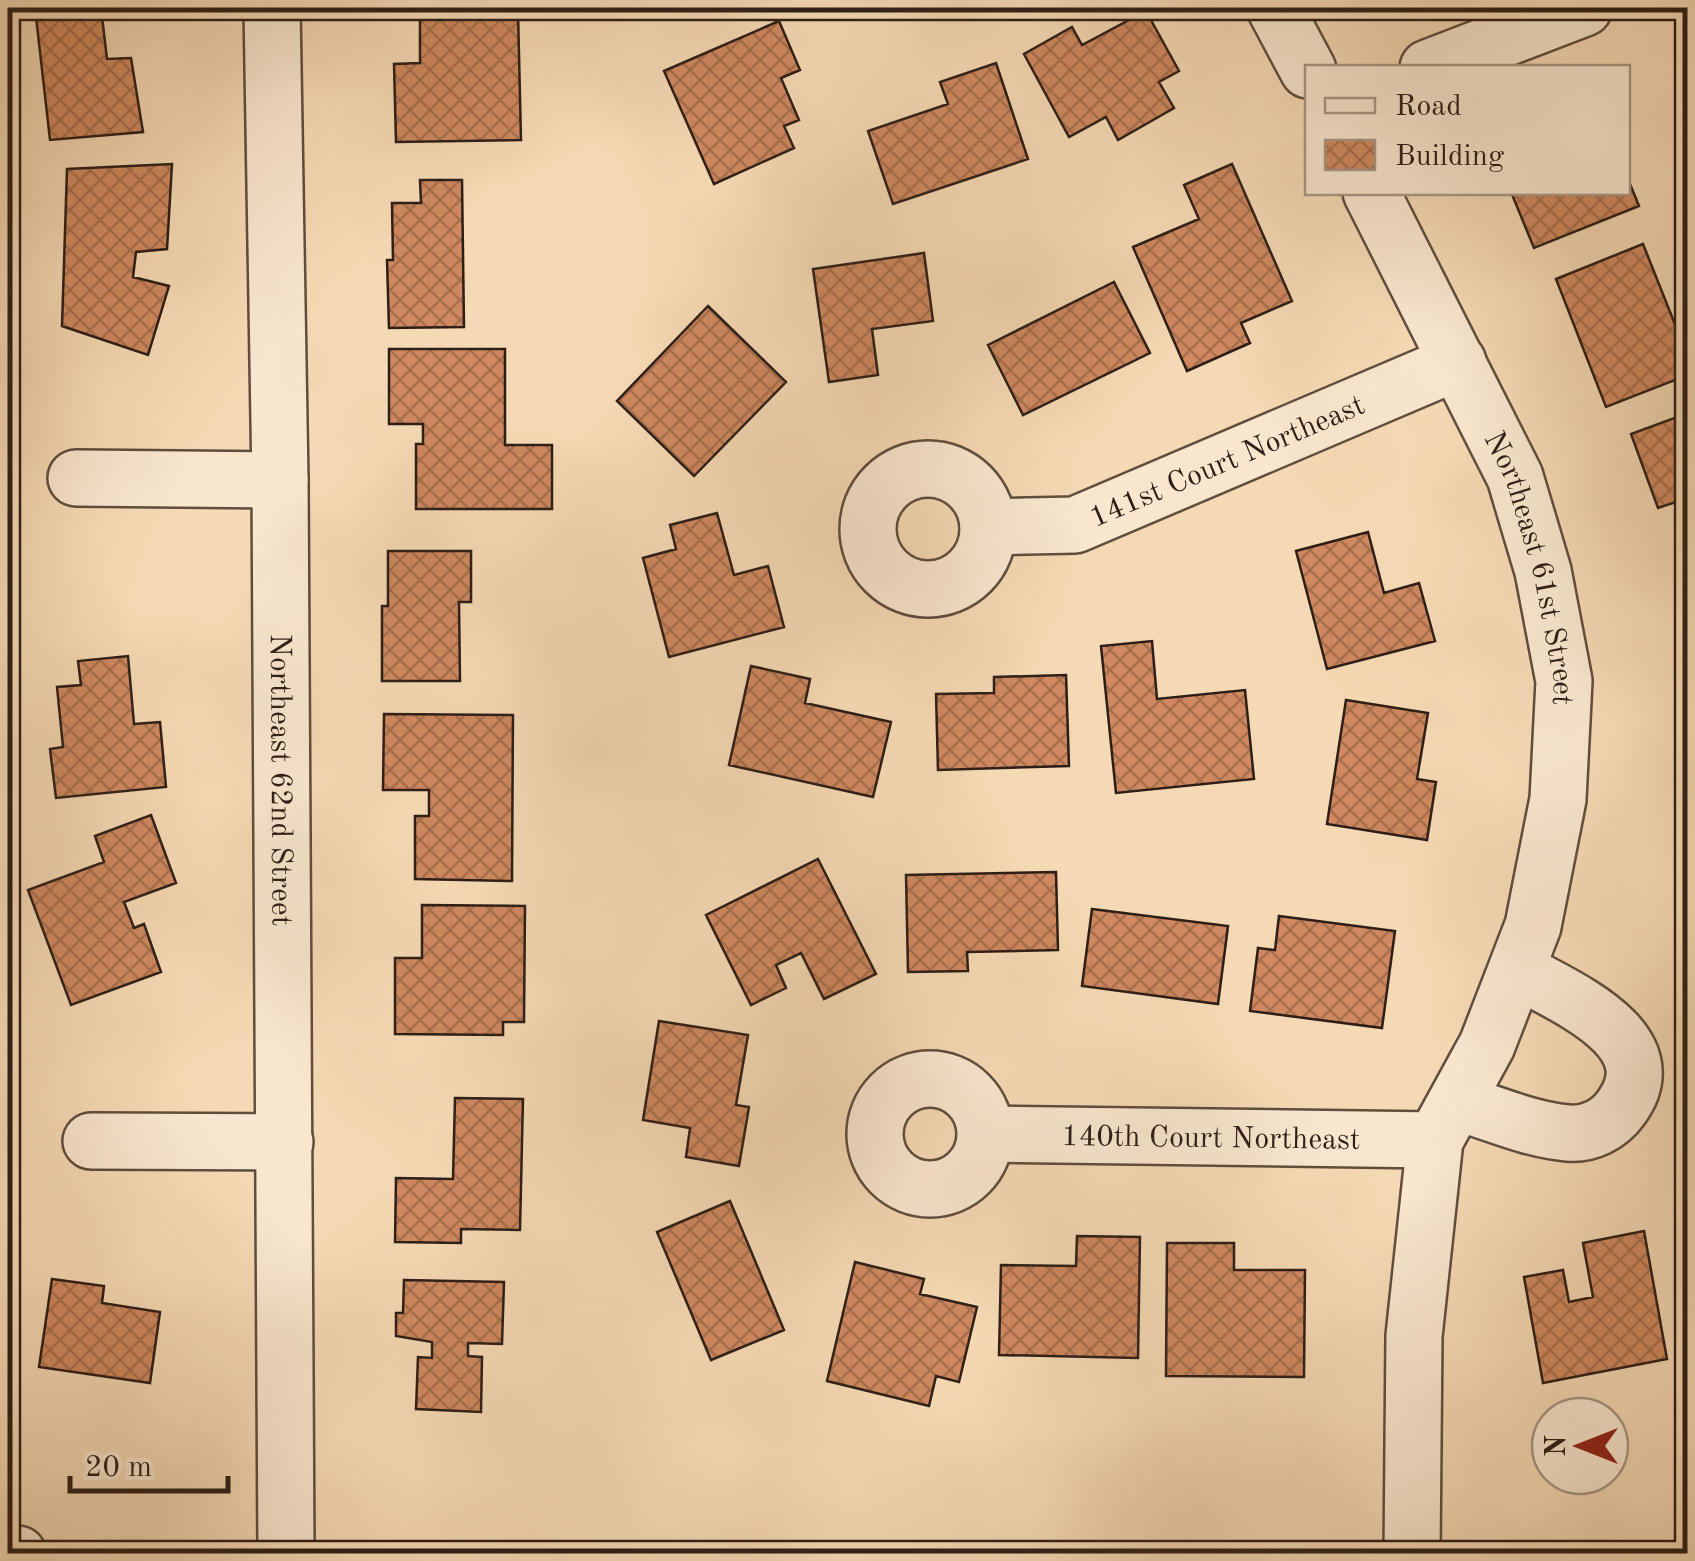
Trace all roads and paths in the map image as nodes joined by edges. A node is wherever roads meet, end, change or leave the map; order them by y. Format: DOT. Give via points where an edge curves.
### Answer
graph roads {
  1 [pos="272,8"];
  2 [pos="1275,8"];
  3 [pos="1584,8"];
  4 [pos="1305,65"];
  5 [pos="1436,65"];
  6 [pos="1373,195"];
  7 [pos="1458,362"];
  8 [pos="76,478"];
  9 [pos="280,480"];
  10 [pos="988,527"];
  11 [pos="1516,970"];
  12 [pos="1445,1121"];
  13 [pos="986,1134"];
  14 [pos="91,1141"];
  15 [pos="285,1142"];
  16 [pos="8,1554"];
  17 [pos="18,1554"];
  18 [pos="286,1554"];
  19 [pos="1412,1554"];
  1 -- 9 [label="street, Northeast 62nd Street"];
  2 -- 4 [label="street"];
  3 -- 5 [label="street"];
  6 -- 7 [label="street, Northeast 61st Street"];
  7 -- 10 [label="street, 141st Court Northeast" via="1076,525"];
  7 -- 11 [label="street, Northeast 61st Street" via="1515,476 1543,571 1564,682 1558,799 1533,926"];
  8 -- 9 [label="street"];
  9 -- 15 [label="street, Northeast 62nd Street"];
  11 -- 12 [label="street, Northeast 61st Street" via="1487,1045"];
  11 -- 12 [label="street" via="1612,1026 1632,1058 1630,1094 1606,1123 1571,1134"];
  12 -- 13 [label="street, 140th Court Northeast"];
  12 -- 19 [label="street, Northeast 61st Street" via="1414,1336"];
  14 -- 15 [label="street"];
  15 -- 18 [label="street, Northeast 62nd Street"];
  16 -- 17 [label="street"];
}
